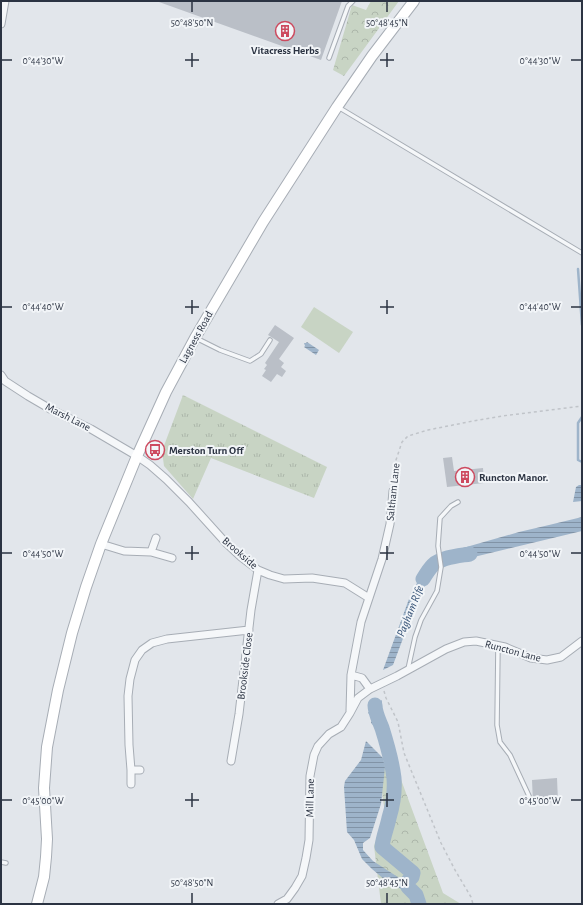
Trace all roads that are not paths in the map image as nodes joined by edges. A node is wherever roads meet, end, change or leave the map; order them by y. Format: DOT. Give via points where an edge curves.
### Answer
graph roads {
  1 [pos="5,1"];
  2 [pos="353,1"];
  3 [pos="414,1"];
  4 [pos="1,24"];
  5 [pos="329,58"];
  6 [pos="337,107"];
  7 [pos="582,253"];
  8 [pos="195,338"];
  9 [pos="270,340"];
  10 [pos="1,375"];
  11 [pos="137,456"];
  12 [pos="393,491"];
  13 [pos="458,502"];
  14 [pos="156,538"];
  15 [pos="101,544"];
  16 [pos="151,552"];
  17 [pos="172,558"];
  18 [pos="258,570"];
  19 [pos="369,598"];
  20 [pos="249,630"];
  21 [pos="582,641"];
  22 [pos="498,646"];
  23 [pos="407,670"];
  24 [pos="351,675"];
  25 [pos="370,689"];
  26 [pos="358,698"];
  27 [pos="350,713"];
  28 [pos="231,761"];
  29 [pos="132,770"];
  30 [pos="140,770"];
  31 [pos="131,784"];
  32 [pos="530,796"];
  33 [pos="1,862"];
  34 [pos="6,863"];
  35 [pos="37,904"];
  36 [pos="278,904"];
  1 -- 4 [label="street"];
  2 -- 5 [label="lane" via="348,6"];
  3 -- 6 [label="main road, Lagness Road"];
  6 -- 7 [label="lane"];
  6 -- 8 [label="main road, Lagness Road" via="263,222"];
  8 -- 9 [label="lane" via="250,361 261,354"];
  8 -- 11 [label="main road, Lagness Road" via="166,392"];
  10 -- 11 [label="street, Marsh Lane" via="5,381 28,396"];
  11 -- 15 [label="main road, Lagness Road"];
  11 -- 18 [label="street, Brookside" via="166,479 226,543"];
  12 -- 19 [label="street, Saltham Lane" via="390,524"];
  13 -- 23 [label="lane" via="440,518 438,546 441,567 437,591 421,620"];
  14 -- 16 [label="street"];
  15 -- 16 [label="street" via="124,551"];
  15 -- 35 [label="main road, Lagness Road" via="72,633 47,747 44,788 46,857"];
  16 -- 17 [label="street"];
  18 -- 19 [label="street, Brookside" via="284,579 312,578 345,583"];
  18 -- 20 [label="street, Brookside Close"];
  19 -- 24 [label="street, Saltham Lane" via="361,622"];
  20 -- 28 [label="street, Brookside Close"];
  20 -- 29 [label="street" via="167,639 152,643 142,650 135,660 128,696"];
  21 -- 22 [label="street, Runcton Lane" via="561,657 547,660 531,658"];
  22 -- 23 [label="street, Runcton Lane" via="476,641 464,642"];
  22 -- 32 [label="lane" via="497,725 500,742"];
  23 -- 25 [label="street, Runcton Lane"];
  24 -- 25 [label="street" via="362,678"];
  24 -- 27 [label="street, Saltham Lane"];
  25 -- 26 [label="street, Runcton Lane"];
  26 -- 27 [label="street, Mill Lane"];
  27 -- 36 [label="street, Mill Lane" via="341,727 329,734 318,746 314,756 310,776 309,840 302,876 287,899"];
  29 -- 30 [label="street"];
  29 -- 31 [label="street"];
  33 -- 34 [label="lane"];
}
